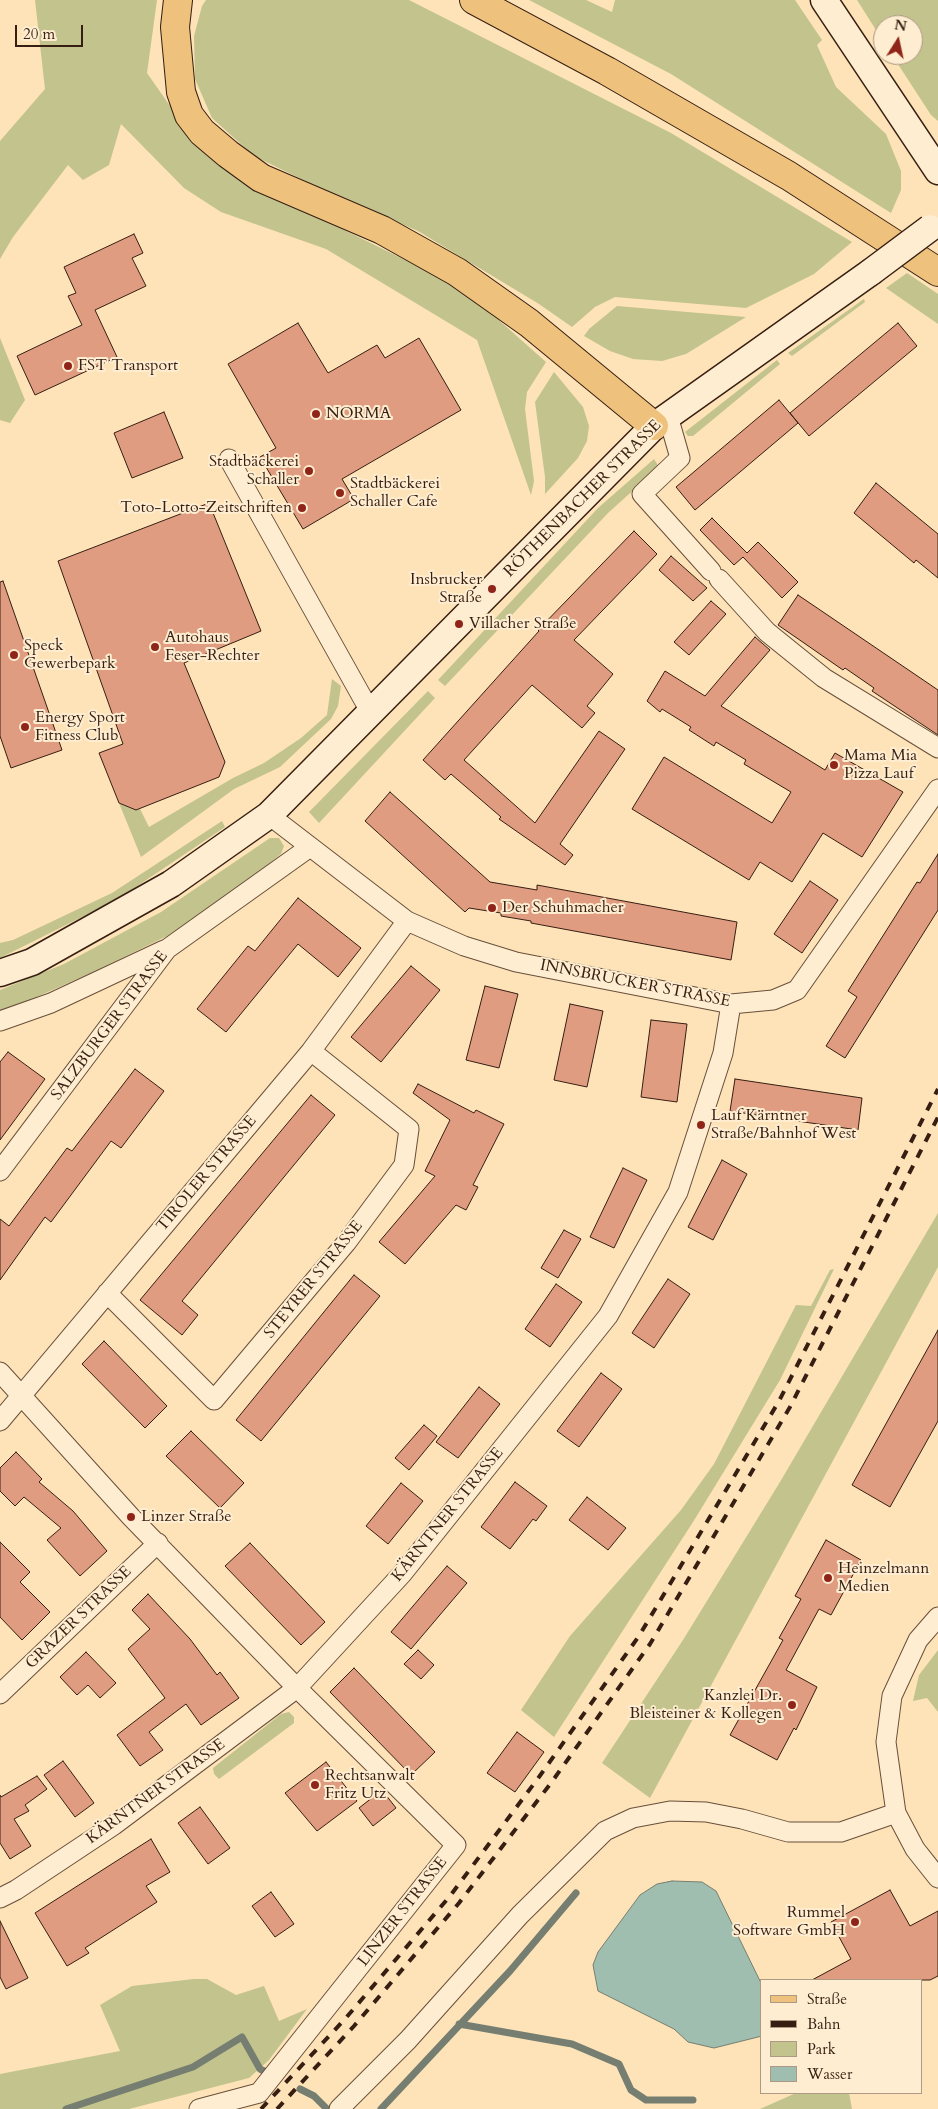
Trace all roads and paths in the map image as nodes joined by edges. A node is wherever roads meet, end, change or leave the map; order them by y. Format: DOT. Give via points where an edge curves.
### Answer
graph roads {
  1 [pos="178,0"];
  2 [pos="197,0"];
  3 [pos="474,0"];
  4 [pos="824,0"];
  5 [pos="178,67"];
  6 [pos="938,171"];
  7 [pos="934,224"];
  8 [pos="938,272"];
  9 [pos="661,421"];
  10 [pos="229,459"];
  11 [pos="371,713"];
  12 [pos="938,748"];
  13 [pos="938,789"];
  14 [pos="269,815"];
  15 [pos="310,846"];
  16 [pos="407,921"];
  17 [pos="166,949"];
  18 [pos="0,972"];
  19 [pos="731,1004"];
  20 [pos="0,1021"];
  21 [pos="311,1051"];
  22 [pos="0,1170"];
  23 [pos="107,1293"];
  24 [pos="0,1372"];
  25 [pos="21,1394"];
  26 [pos="0,1421"];
  27 [pos="158,1543"];
  28 [pos="938,1617"];
  29 [pos="297,1688"];
  30 [pos="0,1694"];
  31 [pos="896,1813"];
  32 [pos="938,1878"];
  33 [pos="0,1898"];
  34 [pos="346,2102"];
  35 [pos="199,2109"];
  1 -- 5 [label="main road" via="174,27"];
  2 -- 5 [label="main road"];
  3 -- 8 [label="main road" via="607,71 789,176"];
  4 -- 6 [label="main road"];
  5 -- 9 [label="main road" via="181,92 190,115 202,132 228,154 262,178 382,230 457,272"];
  7 -- 9 [label="main road, RÖTHENBACHER STRASSE, bridge"];
  9 -- 11 [label="main road, RÖTHENBACHER STRASSE"];
  9 -- 12 [label="street" via="680,458 642,494 767,632 824,678"];
  10 -- 11 [label="street"];
  11 -- 14 [label="main road, RÖTHENBACHER STRASSE"];
  13 -- 19 [label="street, INNSBRUCKER STRASSE" via="797,990 773,1000"];
  14 -- 15 [label="street, INNSBRUCKER STRASSE" via="287,832"];
  14 -- 18 [label="main road, RÖTHENBACHER STRASSE" via="171,884 32,962"];
  15 -- 16 [label="street, INNSBRUCKER STRASSE"];
  15 -- 17 [label="street, SALZBURGER STRASSE"];
  16 -- 19 [label="street, INNSBRUCKER STRASSE" via="464,946 516,962"];
  16 -- 21 [label="street, TIROLER STRASSE"];
  17 -- 20 [label="street" via="51,1003"];
  17 -- 22 [label="street, SALZBURGER STRASSE"];
  19 -- 29 [label="street, KÄRNTNER STRASSE" via="723,1053 678,1192 608,1316 402,1574"];
  21 -- 23 [label="street, TIROLER STRASSE"];
  21 -- 23 [label="street, STEYRER STRASSE" via="409,1129 404,1165 346,1243 214,1400"];
  23 -- 25 [label="street, TIROLER STRASSE"];
  24 -- 25 [label="street, LINZER STRASSE"];
  25 -- 26 [label="street, TIROLER STRASSE"];
  25 -- 27 [label="street, LINZER STRASSE" via="131,1518"];
  27 -- 29 [label="street, LINZER STRASSE"];
  27 -- 30 [label="street, GRAZER STRASSE"];
  28 -- 31 [label="street" via="918,1640 892,1696 886,1742"];
  29 -- 33 [label="street, KÄRNTNER STRASSE" via="114,1825"];
  29 -- 35 [label="street, LINZER STRASSE" via="456,1845 259,2093"];
  31 -- 32 [label="street" via="915,1850"];
  31 -- 34 [label="street" via="842,1832 788,1832 706,1812 670,1811 633,1818 605,1831 520,1915 408,2040"];
}
